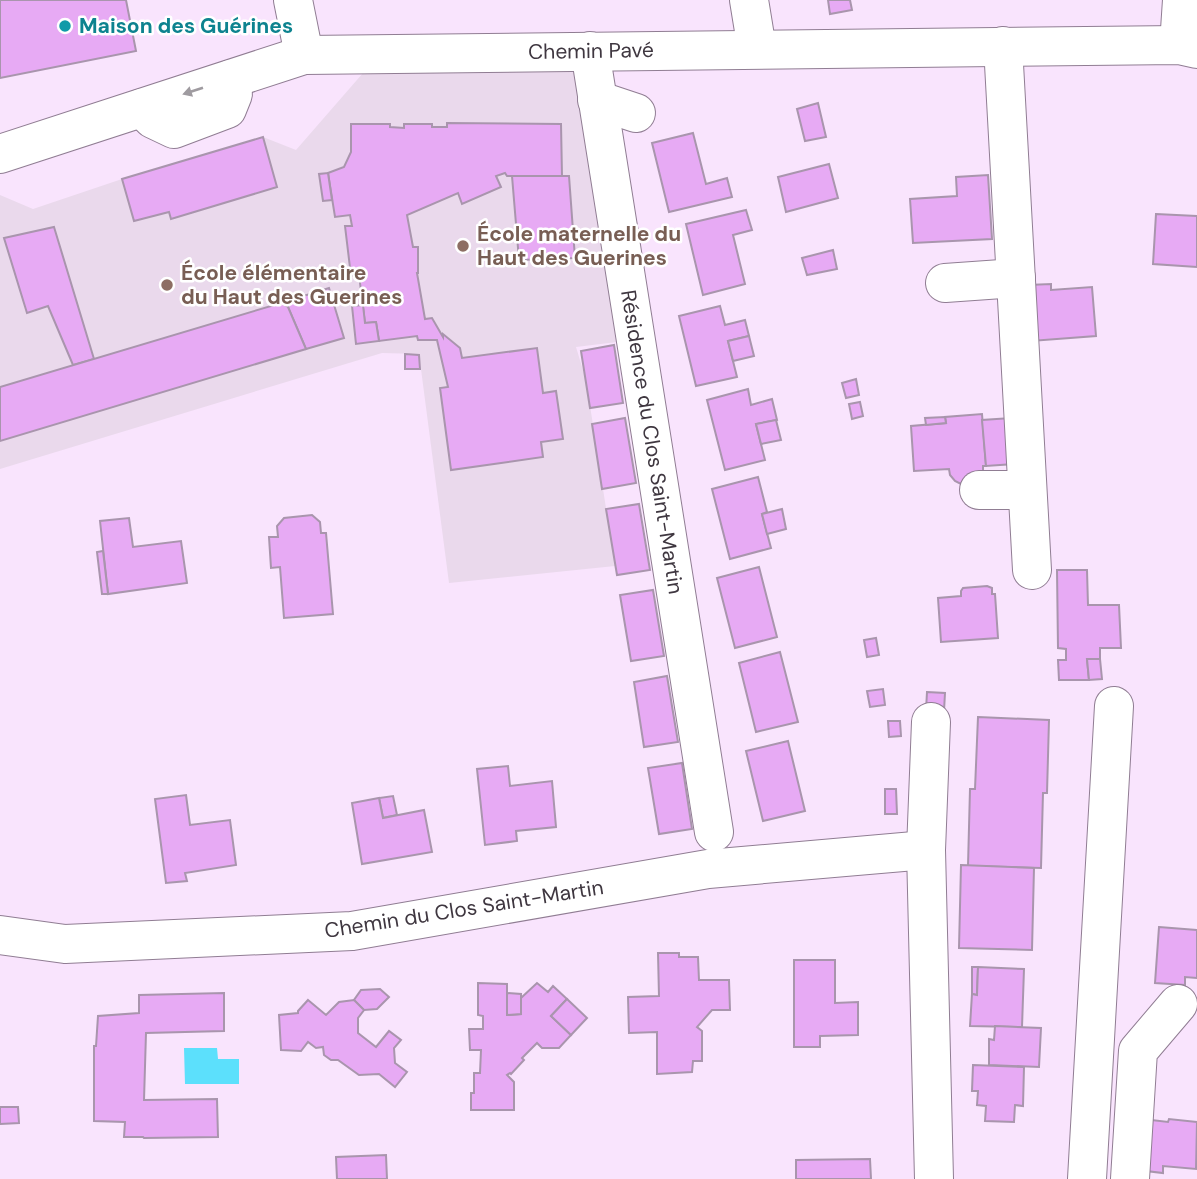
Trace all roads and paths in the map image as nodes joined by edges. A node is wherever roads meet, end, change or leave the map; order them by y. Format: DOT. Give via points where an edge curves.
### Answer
graph roads {
  1 [pos="293,0"];
  2 [pos="749,0"];
  3 [pos="1182,0"];
  4 [pos="1003,46"];
  5 [pos="1188,47"];
  6 [pos="757,49"];
  7 [pos="590,51"];
  8 [pos="304,55"];
  9 [pos="597,100"];
  10 [pos="636,113"];
  11 [pos="0,154"];
  12 [pos="1016,278"];
  13 [pos="945,283"];
  14 [pos="979,489"];
  15 [pos="1027,490"];
  16 [pos="1032,570"];
  17 [pos="1114,706"];
  18 [pos="930,722"];
  19 [pos="714,832"];
  20 [pos="926,850"];
  21 [pos="0,935"];
  22 [pos="1178,1004"];
  23 [pos="934,1179"];
  24 [pos="1087,1179"];
  25 [pos="1130,1179"];
  1 -- 8 [label="street"];
  2 -- 6 [label="street"];
  3 -- 5 [label="street"];
  4 -- 5 [label="street, Chemin Pavé"];
  4 -- 6 [label="street, Chemin Pavé"];
  4 -- 12 [label="street"];
  6 -- 7 [label="street, Chemin Pavé"];
  7 -- 8 [label="street, Chemin Pavé"];
  7 -- 9 [label="street, Résidence du Clos Saint-Martin"];
  8 -- 11 [label="street, Chemin Pavé, one-way"];
  9 -- 10 [label="street"];
  9 -- 19 [label="street, Résidence du Clos Saint-Martin"];
  12 -- 13 [label="street"];
  12 -- 15 [label="street"];
  14 -- 15 [label="street"];
  15 -- 16 [label="street"];
  17 -- 24 [label="street"];
  18 -- 20 [label="street"];
  20 -- 21 [label="street, Chemin du Clos Saint-Martin" via="708,869 352,931 65,944"];
  20 -- 23 [label="street"];
  22 -- 25 [label="street" via="1138,1051"];
}
